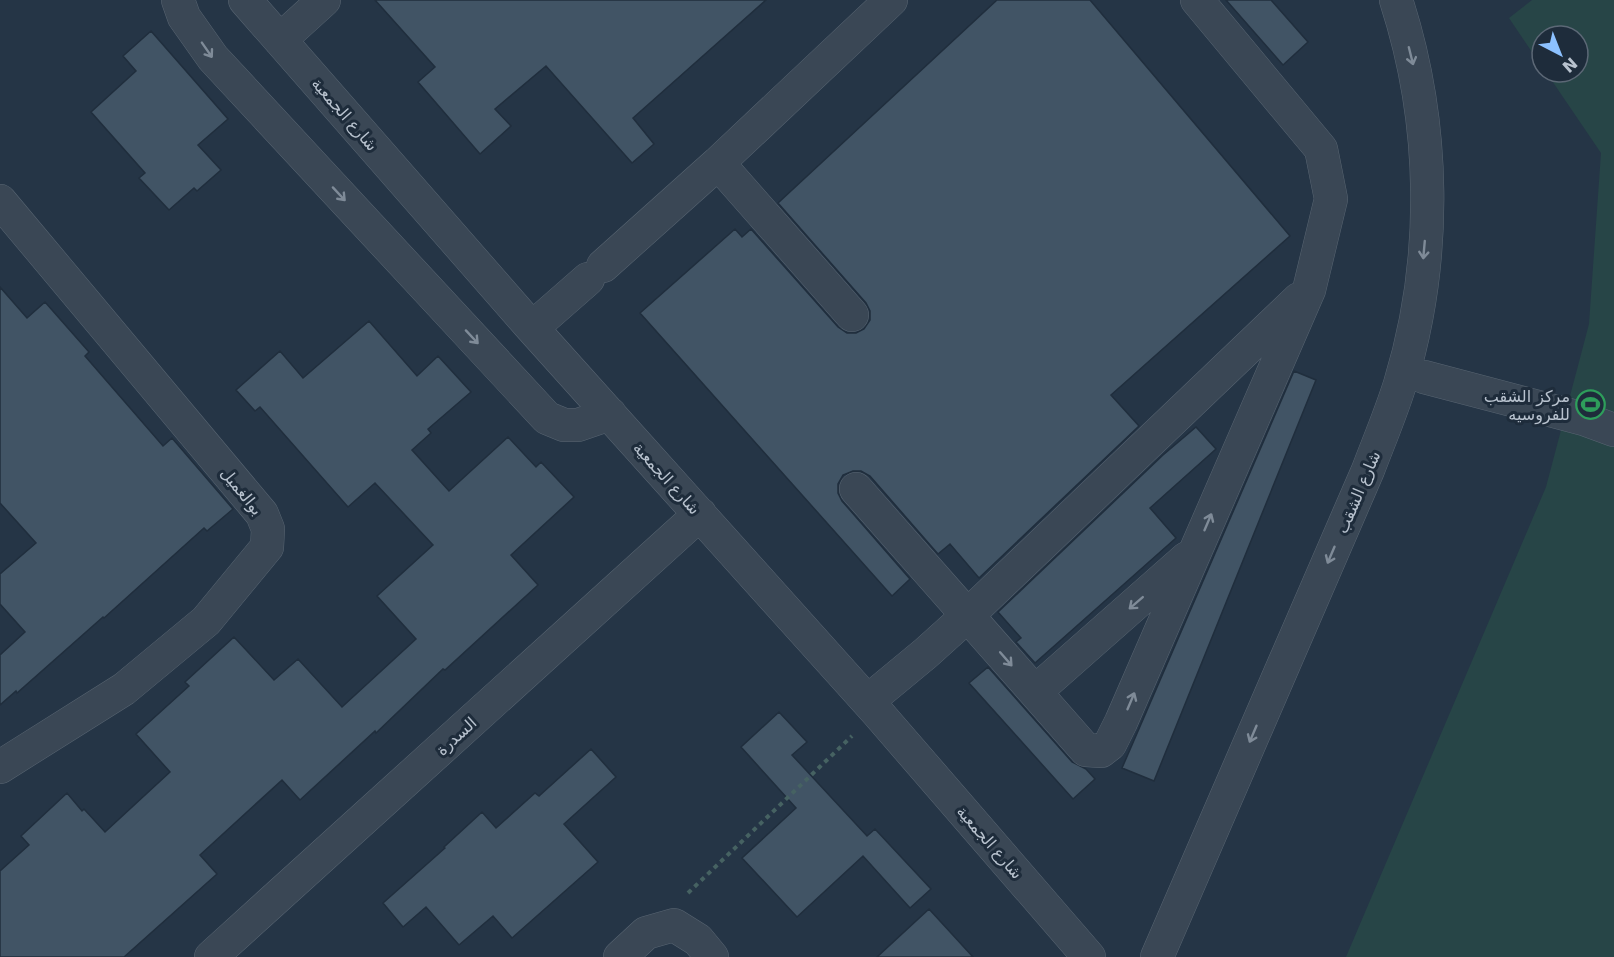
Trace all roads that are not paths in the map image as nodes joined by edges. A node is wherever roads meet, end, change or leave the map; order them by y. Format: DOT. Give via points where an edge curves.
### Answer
graph roads {
  1 [pos="178,0"];
  2 [pos="245,0"];
  3 [pos="324,0"];
  4 [pos="891,0"];
  5 [pos="1197,0"];
  6 [pos="1396,0"];
  7 [pos="1418,0"];
  8 [pos="280,40"];
  9 [pos="718,163"];
  10 [pos="0,201"];
  11 [pos="1309,290"];
  12 [pos="852,315"];
  13 [pos="532,328"];
  14 [pos="1424,377"];
  15 [pos="610,414"];
  16 [pos="1614,430"];
  17 [pos="856,489"];
  18 [pos="700,514"];
  19 [pos="1195,551"];
  20 [pos="967,616"];
  21 [pos="1035,692"];
  22 [pos="873,706"];
  23 [pos="0,768"];
  24 [pos="1225,826"];
  25 [pos="211,957"];
  26 [pos="620,957"];
  27 [pos="712,957"];
  28 [pos="1089,957"];
  29 [pos="1157,957"];
  30 [pos="1180,957"];
  1 -- 15 [label="street, one-way" via="184,17 213,58 547,418 564,425 578,425"];
  2 -- 8 [label="street, شارع الجمعية"];
  3 -- 8 [label="street"];
  4 -- 9 [label="street"];
  5 -- 11 [label="street" via="1322,149 1331,199"];
  6 -- 24 [label="street, شارع الشقب, one-way" via="1415,73 1426,152 1425,245 1411,337 1377,448"];
  7 -- 14 [label="street, شارع الشقب" via="1443,102 1449,198 1441,294"];
  8 -- 13 [label="street, شارع الجمعية"];
  9 -- 12 [label="street"];
  9 -- 13 [label="street"];
  10 -- 23 [label="street, بوالغميل" via="262,514 268,529 267,547 206,621 124,689"];
  19 -- 11 [label="street, one-way"];
  11 -- 20 [label="street"];
  13 -- 15 [label="street, شارع الجمعية"];
  14 -- 16 [label="street" via="1584,418"];
  14 -- 24 [label="street, شارع الشقب" via="1388,478"];
  15 -- 18 [label="street, شارع الجمعية"];
  17 -- 20 [label="street"];
  18 -- 22 [label="street, شارع الجمعية"];
  18 -- 25 [label="street, السدرة"];
  19 -- 21 [label="street, one-way"];
  21 -- 19 [label="street, one-way" via="1086,750 1101,751 1110,744"];
  20 -- 21 [label="street, one-way"];
  20 -- 22 [label="street"];
  22 -- 28 [label="street, شارع الجمعية"];
  24 -- 29 [label="street, شارع الشقب"];
  24 -- 30 [label="street, شارع الشقب"];
  26 -- 27 [label="street" via="646,933 674,925 698,940"];
}
